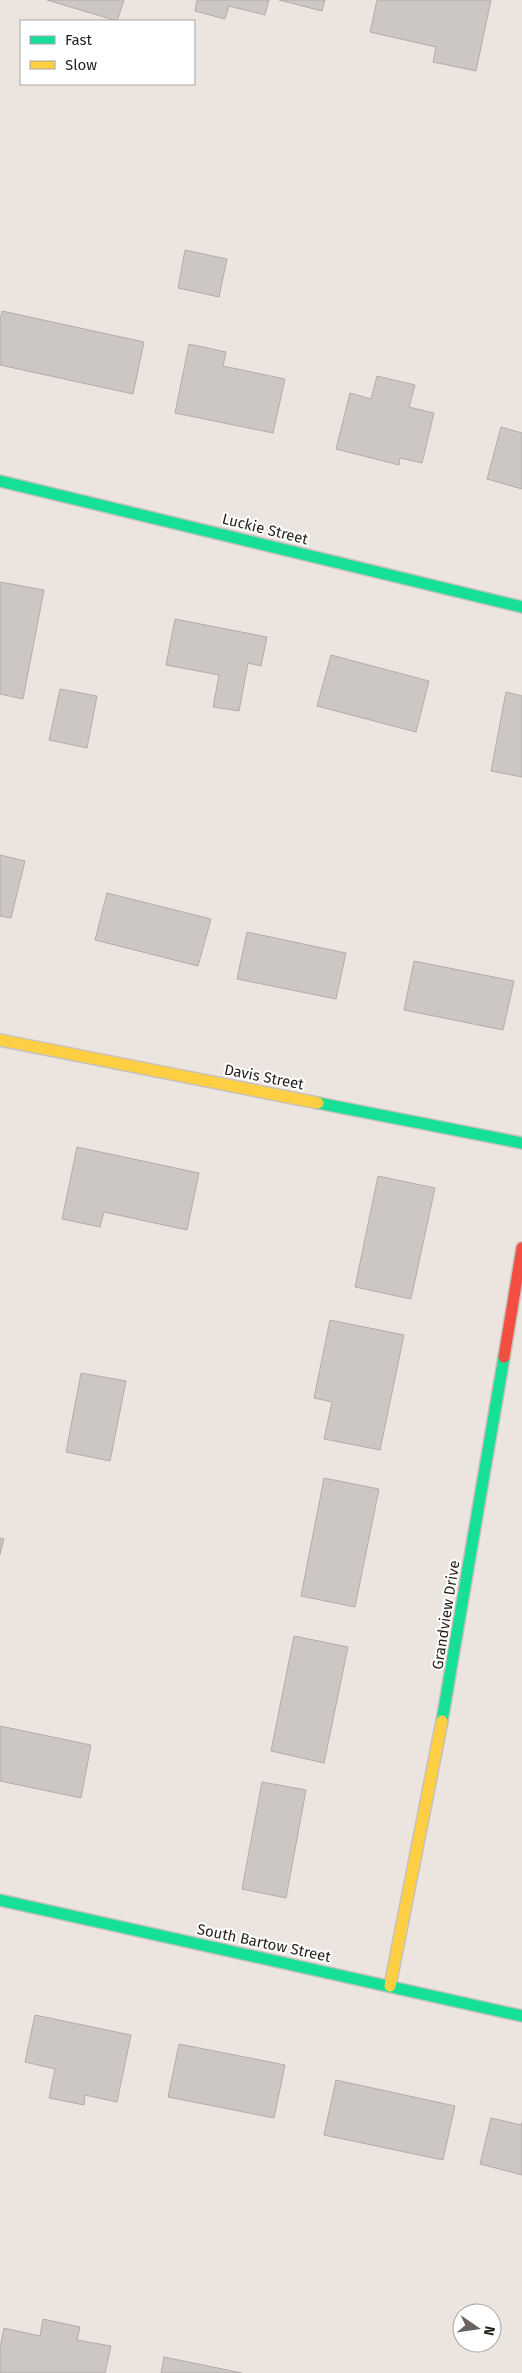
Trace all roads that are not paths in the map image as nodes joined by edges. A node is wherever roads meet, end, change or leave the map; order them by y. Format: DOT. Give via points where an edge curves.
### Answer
graph roads {
  1 [pos="0,481"];
  2 [pos="522,607"];
  3 [pos="0,1040"];
  4 [pos="522,1143"];
  5 [pos="522,1248"];
  6 [pos="0,1900"];
  7 [pos="390,1986"];
  8 [pos="522,2016"];
  1 -- 2 [label="street, Luckie Street"];
  3 -- 4 [label="street, Davis Street"];
  5 -- 7 [label="street, Grandview Drive" via="446,1702"];
  6 -- 7 [label="street, South Bartow Street"];
  7 -- 8 [label="street, South Bartow Street"];
}
